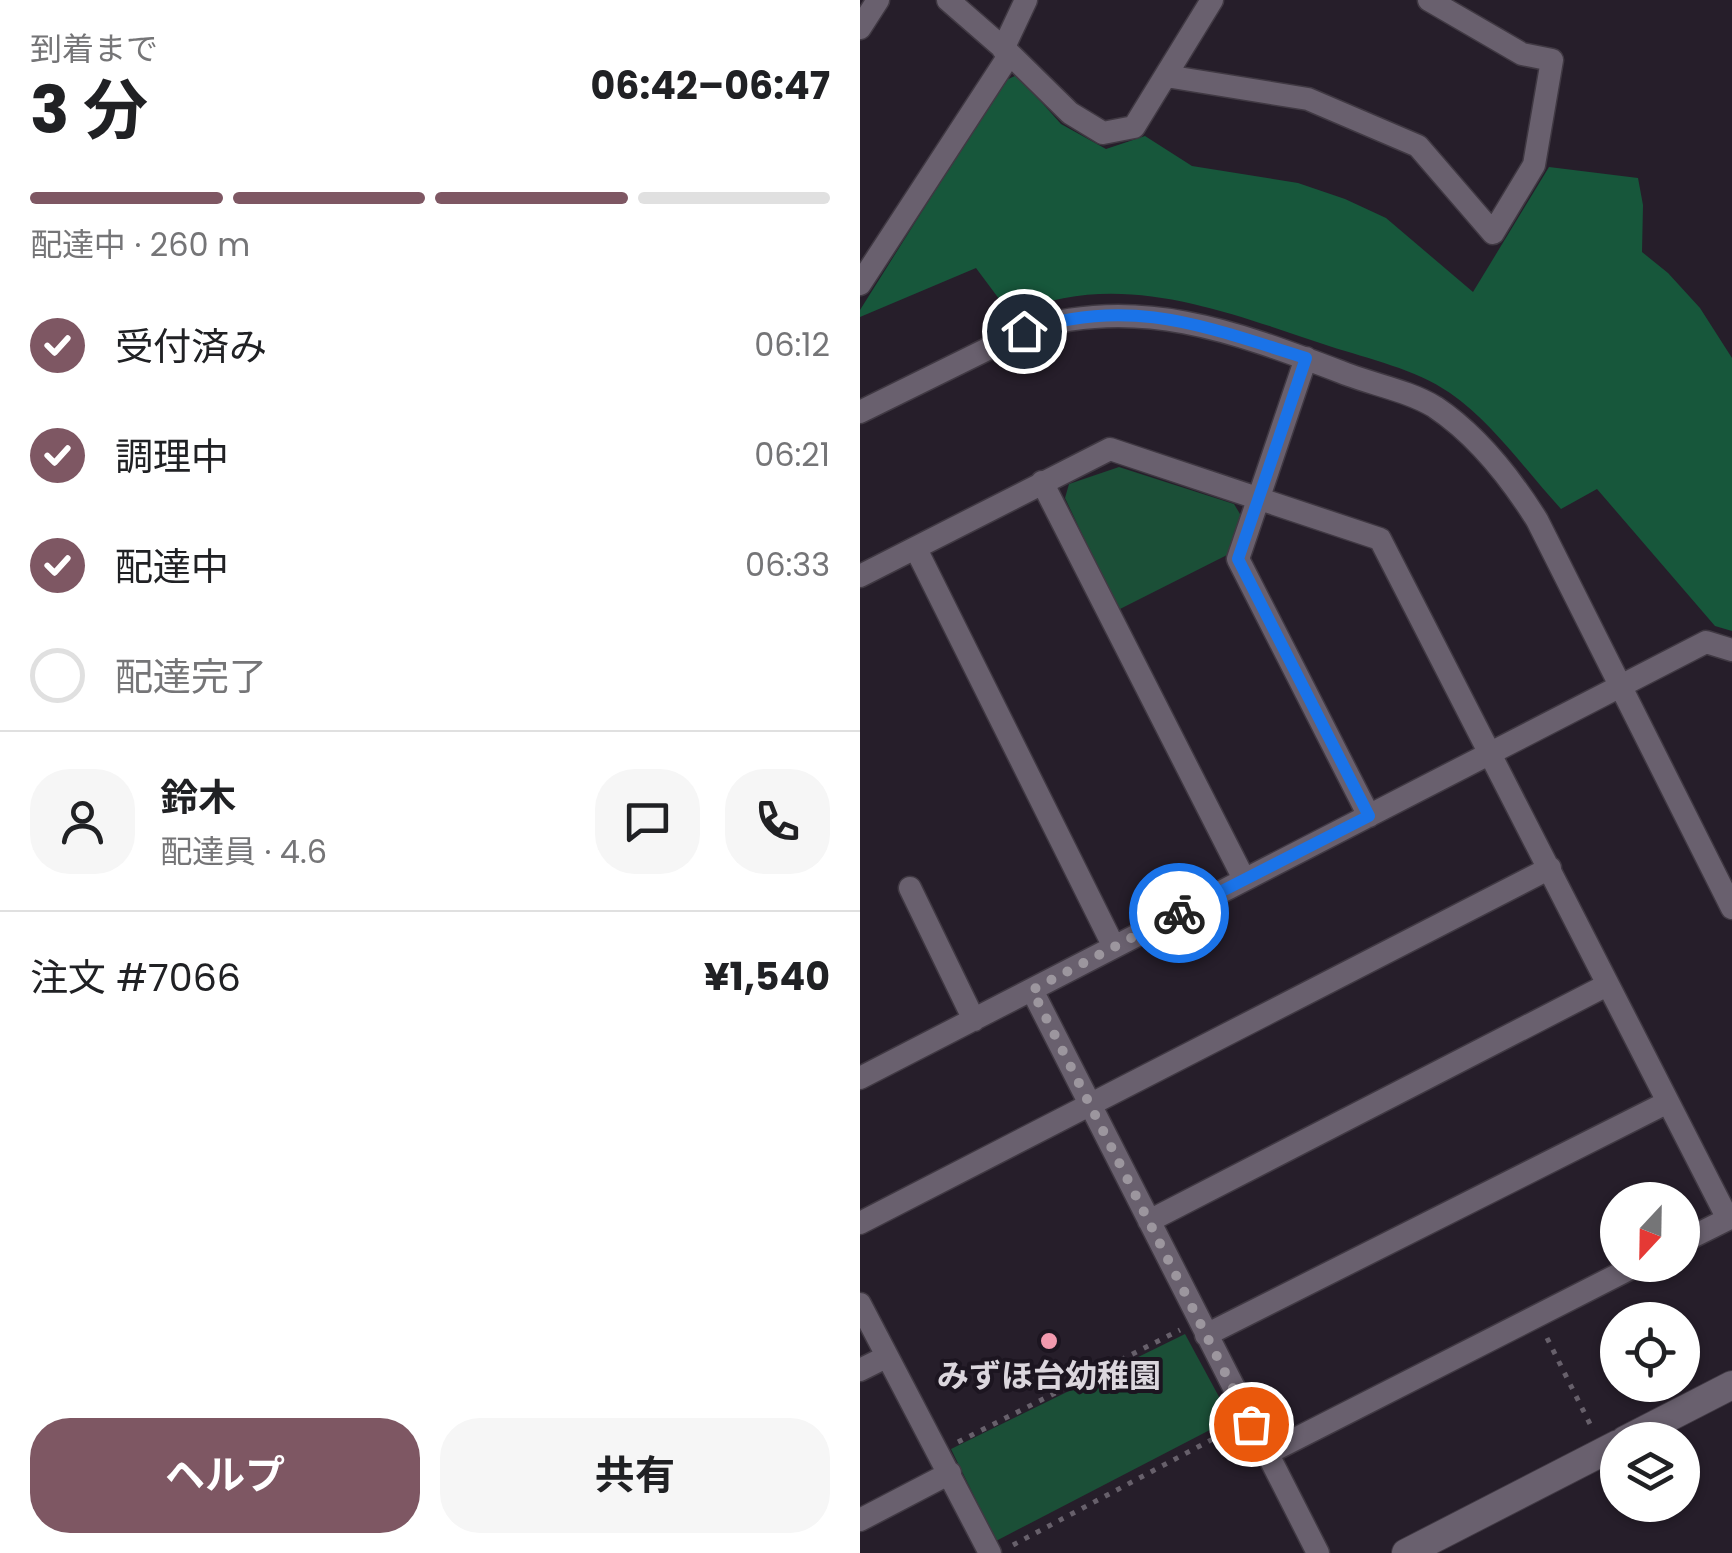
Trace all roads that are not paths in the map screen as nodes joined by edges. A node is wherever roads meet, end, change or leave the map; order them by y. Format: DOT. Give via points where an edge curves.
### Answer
graph roads {
  1 [pos="878,0"];
  2 [pos="948,0"];
  3 [pos="1026,0"];
  4 [pos="1212,0"];
  5 [pos="1435,1"];
  6 [pos="860,28"];
  7 [pos="1006,52"];
  8 [pos="1166,76"];
  9 [pos="860,284"];
  10 [pos="1306,358"];
  11 [pos="860,412"];
  12 [pos="1042,482"];
  13 [pos="1260,497"];
  14 [pos="916,549"];
  15 [pos="860,576"];
  16 [pos="1732,650"];
  17 [pos="1618,687"];
  18 [pos="1490,751"];
  19 [pos="1369,816"];
  20 [pos="1550,868"];
  21 [pos="1244,879"];
  22 [pos="910,888"];
  23 [pos="1732,908"];
  24 [pos="1114,947"];
  25 [pos="1608,985"];
  26 [pos="1032,990"];
  27 [pos="974,1020"];
  28 [pos="860,1078"];
  29 [pos="1668,1102"];
  30 [pos="1092,1106"];
  31 [pos="1730,1218"];
  32 [pos="1149,1221"];
  33 [pos="860,1224"];
  34 [pos="1700,1233"];
  35 [pos="1605,1282"];
  36 [pos="860,1304"];
  37 [pos="1194,1332"];
  38 [pos="886,1356"];
  39 [pos="860,1370"];
  40 [pos="1732,1385"];
  41 [pos="1660,1422"];
  42 [pos="1600,1453"];
  43 [pos="1266,1454"];
  44 [pos="950,1473"];
  45 [pos="860,1520"];
  46 [pos="993,1553"];
  47 [pos="1318,1553"];
  48 [pos="1406,1553"];
  1 -- 6 [label="street"];
  2 -- 7 [label="street"];
  3 -- 7 [label="street"];
  4 -- 8 [label="street"];
  5 -- 8 [label="street" via="1522,54 1552,60 1534,166 1493,233 1418,146 1308,99"];
  7 -- 8 [label="street" via="1070,113 1104,133 1134,126"];
  7 -- 9 [label="street"];
  10 -- 11 [label="street" via="1167,318 1087,316 1001,340"];
  10 -- 13 [label="street"];
  10 -- 17 [label="street" via="1433,406 1487,453 1536,520"];
  12 -- 13 [label="street" via="1110,449"];
  12 -- 14 [label="street"];
  12 -- 21 [label="street"];
  13 -- 18 [label="street" via="1380,540"];
  13 -- 19 [label="street" via="1238,559"];
  14 -- 15 [label="street"];
  14 -- 24 [label="street"];
  16 -- 17 [label="street" via="1706,642"];
  17 -- 18 [label="street"];
  17 -- 23 [label="street"];
  18 -- 19 [label="street"];
  18 -- 20 [label="street"];
  19 -- 21 [label="street"];
  20 -- 25 [label="street"];
  20 -- 30 [label="street"];
  21 -- 24 [label="street"];
  22 -- 27 [label="street"];
  24 -- 26 [label="street"];
  25 -- 29 [label="street"];
  25 -- 32 [label="street"];
  26 -- 27 [label="street"];
  26 -- 30 [label="street"];
  27 -- 28 [label="street"];
  29 -- 31 [label="street"];
  29 -- 37 [label="street"];
  30 -- 32 [label="street"];
  30 -- 33 [label="street"];
  31 -- 34 [label="street"];
  32 -- 37 [label="street"];
  35 -- 43 [label="street"];
  36 -- 38 [label="street"];
  37 -- 43 [label="street"];
  38 -- 39 [label="street"];
  38 -- 44 [label="street"];
  40 -- 41 [label="street"];
  42 -- 48 [label="street"];
  43 -- 47 [label="street"];
  44 -- 45 [label="street"];
  44 -- 46 [label="street"];
}
